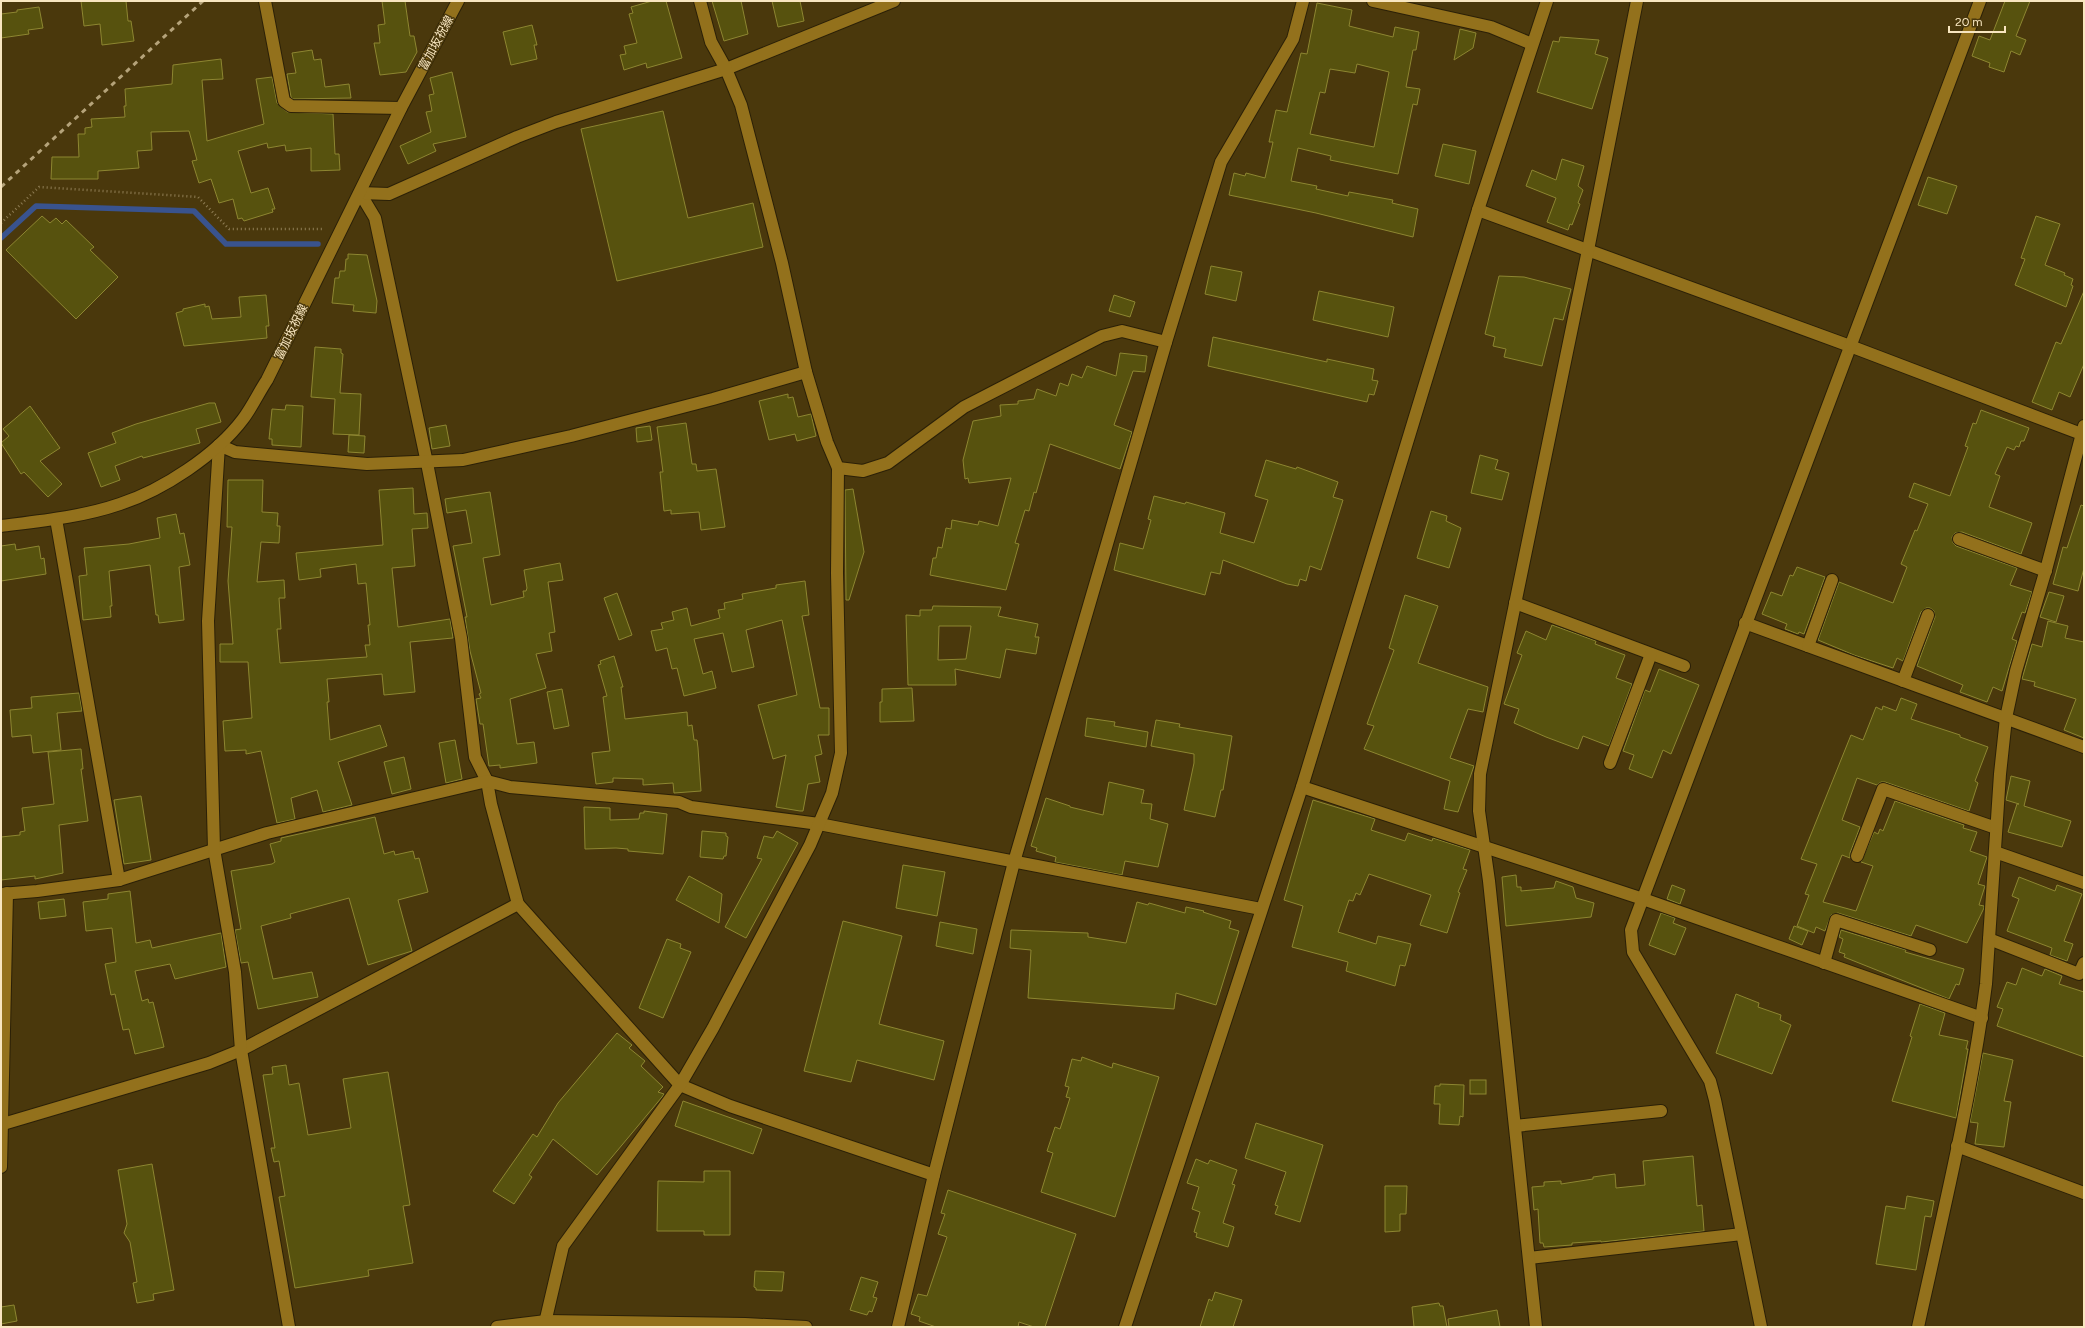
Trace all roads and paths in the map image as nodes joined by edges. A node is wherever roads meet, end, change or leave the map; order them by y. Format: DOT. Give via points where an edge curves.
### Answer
graph roads {
  1 [pos="265,1"];
  2 [pos="458,1"];
  3 [pos="700,1"];
  4 [pos="894,1"];
  5 [pos="1303,1"];
  6 [pos="1373,1"];
  7 [pos="1546,1"];
  8 [pos="1637,1"];
  9 [pos="1980,1"];
  10 [pos="1532,44"];
  11 [pos="726,69"];
  12 [pos="402,108"];
  13 [pos="360,193"];
  14 [pos="1478,210"];
  15 [pos="1,223"];
  16 [pos="342,229"];
  17 [pos="1588,250"];
  18 [pos="1166,342"];
  19 [pos="1850,346"];
  20 [pos="806,372"];
  21 [pos="2083,432"];
  22 [pos="219,444"];
  23 [pos="427,463"];
  24 [pos="838,468"];
  25 [pos="56,519"];
  26 [pos="1,526"];
  27 [pos="1959,539"];
  28 [pos="2046,571"];
  29 [pos="1832,580"];
  30 [pos="1515,603"];
  31 [pos="1928,615"];
  32 [pos="1745,623"];
  33 [pos="1808,646"];
  34 [pos="1651,654"];
  35 [pos="1684,666"];
  36 [pos="1903,681"];
  37 [pos="2006,718"];
  38 [pos="2084,747"];
  39 [pos="1610,763"];
  40 [pos="488,782"];
  41 [pos="1302,787"];
  42 [pos="819,824"];
  43 [pos="1996,828"];
  44 [pos="1484,847"];
  45 [pos="214,849"];
  46 [pos="1995,852"];
  47 [pos="1857,856"];
  48 [pos="1014,862"];
  49 [pos="119,880"];
  50 [pos="2084,883"];
  51 [pos="4,894"];
  52 [pos="1643,899"];
  53 [pos="518,904"];
  54 [pos="1261,909"];
  55 [pos="1989,939"];
  56 [pos="1930,950"];
  57 [pos="1824,963"];
  58 [pos="2084,963"];
  59 [pos="1982,1018"];
  60 [pos="241,1050"];
  61 [pos="680,1085"];
  62 [pos="1661,1111"];
  63 [pos="3,1124"];
  64 [pos="1515,1126"];
  65 [pos="1958,1146"];
  66 [pos="1,1167"];
  67 [pos="934,1175"];
  68 [pos="2084,1193"];
  69 [pos="1742,1234"];
  70 [pos="1529,1258"];
  71 [pos="545,1324"];
  72 [pos="289,1327"];
  73 [pos="497,1327"];
  74 [pos="806,1327"];
  75 [pos="898,1327"];
  76 [pos="1125,1327"];
  77 [pos="1536,1327"];
  78 [pos="1761,1327"];
  79 [pos="1918,1327"];
  1 -- 12 [label="street" via="284,101 291,106"];
  2 -- 12 [label="street, 富加坂祝線"];
  3 -- 11 [label="street" via="711,42"];
  4 -- 11 [label="street"];
  5 -- 18 [label="street" via="1293,39 1221,162"];
  6 -- 10 [label="street" via="1491,27"];
  7 -- 10 [label="street"];
  8 -- 17 [label="street"];
  9 -- 19 [label="street"];
  10 -- 14 [label="street"];
  11 -- 13 [label="street" via="516,136 388,194"];
  11 -- 20 [label="street" via="741,105 782,263"];
  12 -- 13 [label="street, 富加坂祝線"];
  13 -- 16 [label="street, 富加坂祝線"];
  13 -- 23 [label="street" via="375,218"];
  14 -- 17 [label="street"];
  14 -- 41 [label="street"];
  15 -- 16 [label="path" via="39,187 198,197 229,230"];
  16 -- 22 [label="street, 富加坂祝線" via="267,380 243,419"];
  17 -- 19 [label="street"];
  17 -- 30 [label="street"];
  18 -- 24 [label="street" via="1122,331 1102,336 964,407 888,463 863,471"];
  18 -- 48 [label="street"];
  19 -- 21 [label="street"];
  19 -- 32 [label="street"];
  20 -- 23 [label="street" via="571,436 464,460"];
  20 -- 24 [label="street" via="827,442"];
  21 -- 28 [label="street"];
  22 -- 23 [label="street" via="235,452 367,464"];
  22 -- 25 [label="street, 富加坂祝線" via="171,481 121,504"];
  22 -- 45 [label="street" via="208,621"];
  23 -- 40 [label="street" via="461,638 475,757"];
  24 -- 42 [label="street" via="837,566 841,753 832,792"];
  25 -- 26 [label="street, 富加坂祝線"];
  25 -- 49 [label="street"];
  27 -- 28 [label="street"];
  28 -- 37 [label="street" via="2016,671"];
  29 -- 33 [label="street"];
  30 -- 34 [label="street"];
  30 -- 44 [label="street" via="1480,774 1479,811"];
  31 -- 36 [label="street"];
  32 -- 33 [label="street"];
  32 -- 52 [label="street"];
  33 -- 36 [label="street"];
  34 -- 35 [label="street"];
  34 -- 39 [label="street"];
  36 -- 37 [label="street"];
  37 -- 38 [label="street"];
  37 -- 43 [label="street"];
  40 -- 42 [label="street" via="510,787 679,802 691,806"];
  40 -- 45 [label="street" via="267,833"];
  40 -- 53 [label="street" via="491,804"];
  41 -- 44 [label="street"];
  41 -- 54 [label="street"];
  42 -- 48 [label="street"];
  42 -- 61 [label="street" via="810,846 717,1021"];
  43 -- 46 [label="street"];
  43 -- 47 [label="street" via="1883,789"];
  44 -- 52 [label="street"];
  44 -- 64 [label="street"];
  45 -- 49 [label="street"];
  45 -- 60 [label="street" via="235,972"];
  46 -- 50 [label="street"];
  46 -- 55 [label="street"];
  48 -- 54 [label="street"];
  48 -- 67 [label="street"];
  49 -- 51 [label="street"];
  51 -- 63 [label="street"];
  52 -- 57 [label="street"];
  52 -- 69 [label="street" via="1631,930 1632,952 1710,1081"];
  53 -- 60 [label="street"];
  53 -- 61 [label="street"];
  54 -- 76 [label="street"];
  55 -- 58 [label="street" via="2079,974"];
  55 -- 59 [label="street"];
  56 -- 57 [label="street" via="1836,920"];
  57 -- 59 [label="street"];
  59 -- 65 [label="street"];
  60 -- 63 [label="street"];
  60 -- 72 [label="street"];
  61 -- 67 [label="street" via="730,1106"];
  61 -- 71 [label="street" via="563,1246"];
  62 -- 64 [label="street"];
  63 -- 66 [label="street"];
  64 -- 70 [label="street"];
  65 -- 68 [label="street"];
  65 -- 79 [label="street"];
  67 -- 75 [label="street"];
  69 -- 70 [label="street"];
  69 -- 78 [label="street"];
  70 -- 77 [label="street"];
  71 -- 73 [label="street"];
  71 -- 74 [label="street" via="746,1324"];
}
